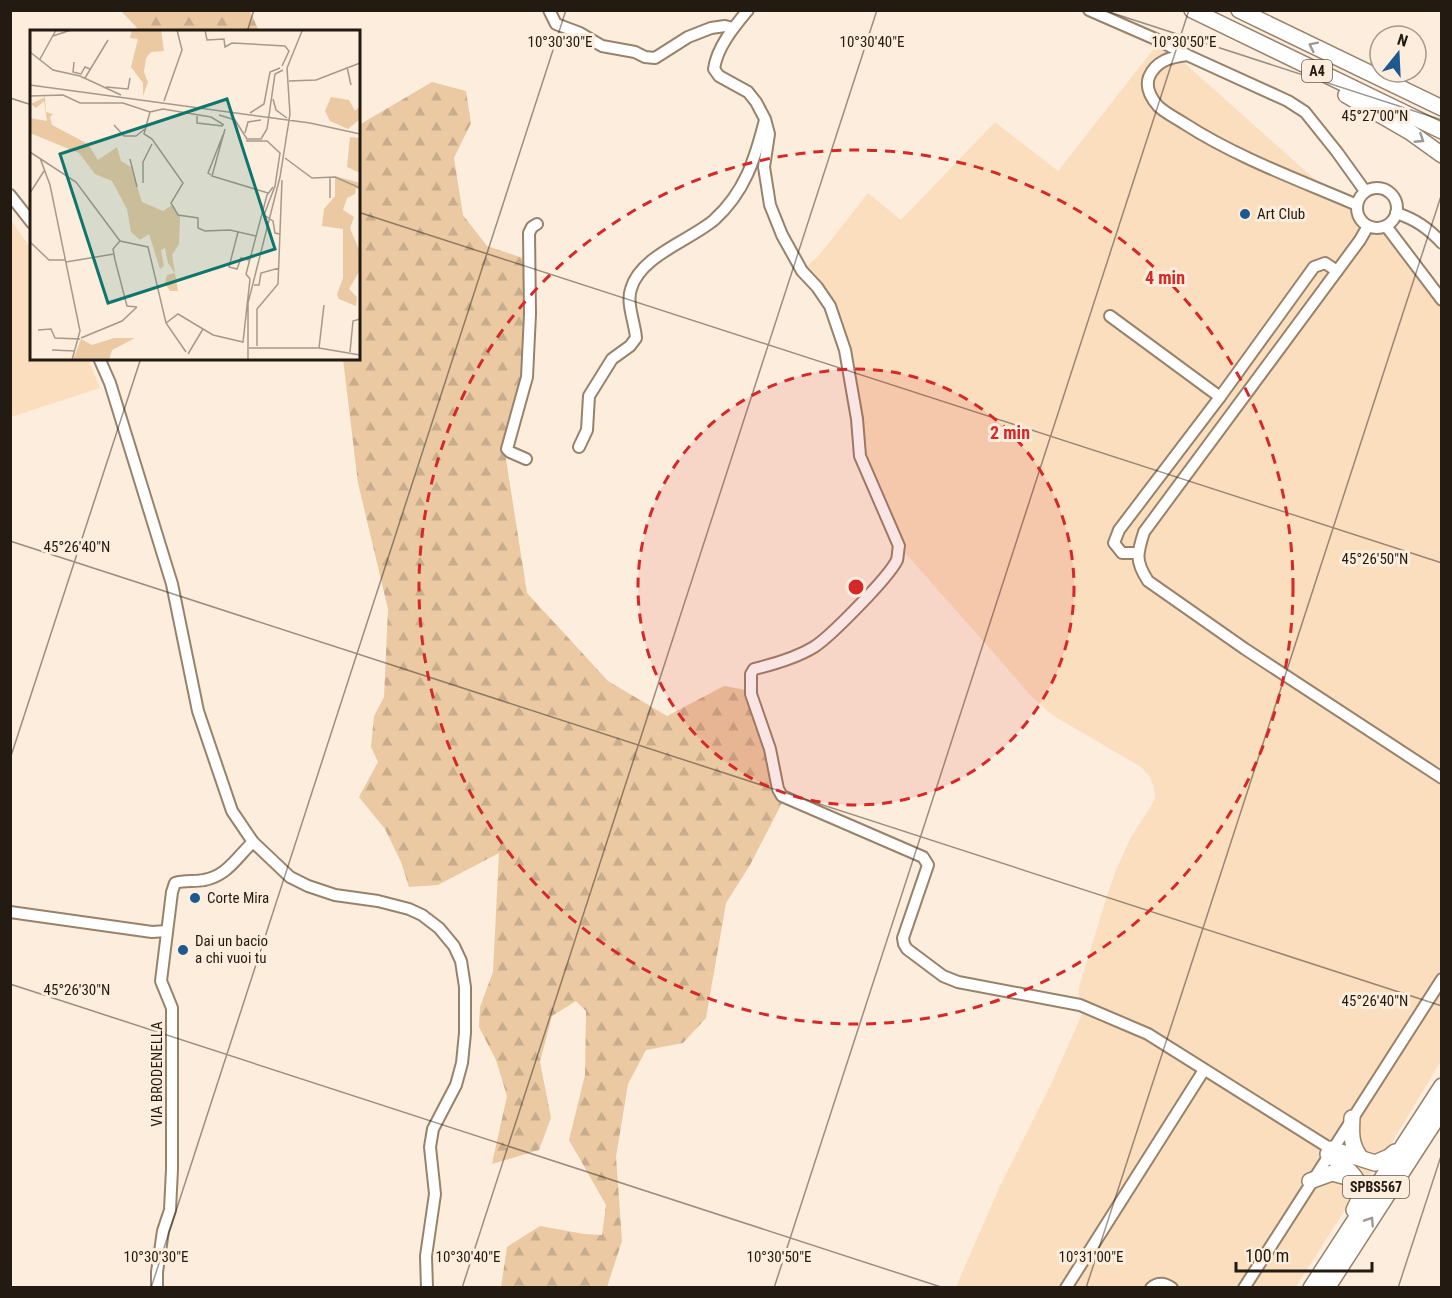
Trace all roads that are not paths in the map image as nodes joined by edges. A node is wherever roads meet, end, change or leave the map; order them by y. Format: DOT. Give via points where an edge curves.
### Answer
graph roads {
  1 [pos="549,10"];
  2 [pos="748,10"];
  3 [pos="1089,10"];
  4 [pos="1192,10"];
  5 [pos="1239,10"];
  6 [pos="733,28"];
  7 [pos="1243,35"];
  8 [pos="1187,56"];
  9 [pos="1364,71"];
  10 [pos="1442,101"];
  11 [pos="1442,108"];
  12 [pos="765,119"];
  13 [pos="1442,131"];
  14 [pos="1442,155"];
  15 [pos="1365,191"];
  16 [pos="10,195"];
  17 [pos="1357,204"];
  18 [pos="1396,213"];
  19 [pos="30,220"];
  20 [pos="537,224"];
  21 [pos="1368,226"];
  22 [pos="1386,226"];
  23 [pos="1442,243"];
  24 [pos="1337,271"];
  25 [pos="1442,300"];
  26 [pos="1110,316"];
  27 [pos="100,360"];
  28 [pos="1220,398"];
  29 [pos="579,447"];
  30 [pos="526,459"];
  31 [pos="1137,553"];
  32 [pos="1442,778"];
  33 [pos="252,842"];
  34 [pos="10,912"];
  35 [pos="167,931"];
  36 [pos="1442,979"];
  37 [pos="1204,1070"];
  38 [pos="1442,1086"];
  39 [pos="1442,1110"];
  40 [pos="1352,1118"];
  41 [pos="1403,1144"];
  42 [pos="1329,1151"];
  43 [pos="1360,1157"];
  44 [pos="1355,1179"];
  45 [pos="1310,1181"];
  46 [pos="1342,1240"];
  47 [pos="156,1287"];
  48 [pos="427,1287"];
  49 [pos="1066,1287"];
  50 [pos="1151,1287"];
  51 [pos="1172,1287"];
  52 [pos="1244,1287"];
  53 [pos="1311,1287"];
  54 [pos="1327,1287"];
  1 -- 6 [label="street" via="556,24 602,46 655,58 711,28"];
  2 -- 6 [label="street"];
  3 -- 8 [label="street"];
  4 -- 7 [label="highway, A4"];
  9 -- 5 [label="highway, A4, one-way"];
  6 -- 12 [label="street" via="714,69 748,92"];
  7 -- 13 [label="highway, A4"];
  7 -- 14 [label="highway, one-way" via="1410,132"];
  8 -- 15 [label="street" via="1305,112"];
  8 -- 17 [label="street" via="1166,59 1152,71 1148,90 1160,107 1209,139"];
  9 -- 10 [label="highway"];
  9 -- 11 [label="highway, A4"];
  12 -- 29 [label="street" via="755,160 726,207 636,276 630,291 636,338 612,360 589,396 587,430"];
  12 -- 37 [label="street" via="769,134 764,166 770,205 802,271 830,306 845,350 860,456 899,546 896,560 885,575 828,637 813,648 754,669 751,674 751,694 770,749 778,789 782,796 927,861 903,931 904,944 943,976 1080,1005 1148,1034"];
  15 -- 17 [label="street"];
  15 -- 18 [label="street" via="1379,188 1391,194"];
  16 -- 19 [label="street"];
  17 -- 21 [label="street" via="1359,217"];
  18 -- 22 [label="street"];
  18 -- 23 [label="street" via="1428,228"];
  20 -- 30 [label="street" via="529,233 527,377 507,449"];
  21 -- 22 [label="street"];
  21 -- 24 [label="street"];
  22 -- 25 [label="street"];
  24 -- 28 [label="street" via="1325,263 1314,267"];
  24 -- 31 [label="street" via="1144,532"];
  26 -- 28 [label="street"];
  27 -- 33 [label="street" via="172,584 198,711 232,811"];
  28 -- 31 [label="street" via="1119,530 1114,543 1122,553"];
  31 -- 32 [label="street" via="1148,581"];
  33 -- 35 [label="street, VIA BRODENELLA" via="216,877 175,883"];
  33 -- 48 [label="street" via="290,877 308,886 336,896 395,905 422,915 439,928 461,961 465,987 462,1063 456,1085 433,1129 430,1147 435,1194 426,1256"];
  34 -- 35 [label="street"];
  35 -- 47 [label="street, VIA BRODENELLA" via="161,981 172,1008 172,1169 170,1210 163,1231"];
  36 -- 40 [label="street"];
  37 -- 42 [label="street"];
  37 -- 49 [label="street"];
  38 -- 41 [label="highway, SPBS567"];
  54 -- 39 [label="highway, SPBS567, one-way"];
  40 -- 42 [label="street"];
  40 -- 43 [label="highway" via="1351,1137"];
  41 -- 43 [label="highway" via="1380,1162 1367,1162"];
  41 -- 46 [label="highway, SPBS567"];
  42 -- 43 [label="highway"];
  42 -- 44 [label="highway"];
  42 -- 45 [label="street"];
  44 -- 45 [label="highway" via="1332,1173"];
  44 -- 46 [label="highway" via="1360,1200"];
  45 -- 52 [label="street"];
  46 -- 53 [label="highway, SPBS567"];
  50 -- 51 [label="street"];
}
